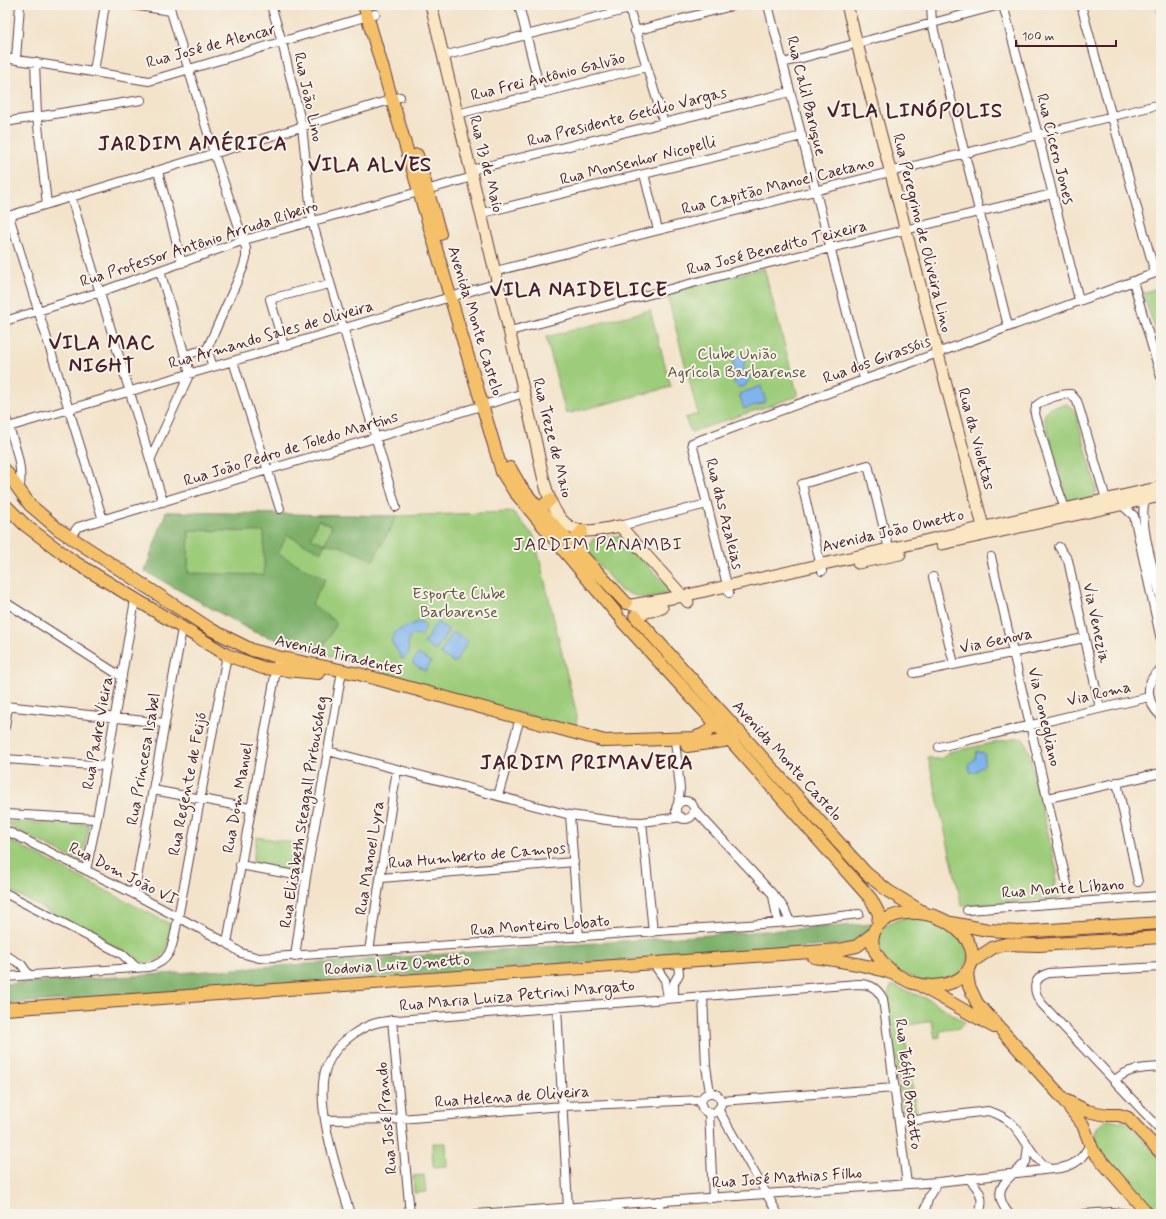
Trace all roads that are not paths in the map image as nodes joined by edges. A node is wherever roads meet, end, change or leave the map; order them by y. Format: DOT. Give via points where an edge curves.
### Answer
graph roads {
  1 [pos="20,5"];
  2 [pos="105,5"];
  3 [pos="132,5"];
  4 [pos="271,5"];
  5 [pos="431,5"];
  6 [pos="519,5"];
  7 [pos="736,5"];
  8 [pos="768,5"];
  9 [pos="847,5"];
  10 [pos="931,5"];
  11 [pos="1000,5"];
  12 [pos="1003,5"];
  13 [pos="1081,5"];
  14 [pos="1159,5"];
  15 [pos="628,7"];
  16 [pos="170,8"];
  17 [pos="370,10"];
  18 [pos="1161,13"];
  19 [pos="932,23"];
  20 [pos="635,31"];
  21 [pos="526,34"];
  22 [pos="282,42"];
  23 [pos="857,43"];
  24 [pos="443,56"];
  25 [pos="5,58"];
  26 [pos="16,59"];
  27 [pos="35,62"];
  28 [pos="783,63"];
  29 [pos="647,67"];
  30 [pos="188,68"];
  31 [pos="94,71"];
  32 [pos="790,92"];
  33 [pos="541,94"];
  34 [pos="396,98"];
  35 [pos="141,100"];
  36 [pos="1161,104"];
  37 [pos="457,114"];
  38 [pos="37,117"];
  39 [pos="1111,117"];
  40 [pos="5,122"];
  41 [pos="664,123"];
  42 [pos="302,126"];
  43 [pos="1038,135"];
  44 [pos="802,136"];
  45 [pos="214,153"];
  46 [pos="964,154"];
  47 [pos="158,171"];
  48 [pos="890,172"];
  49 [pos="472,174"];
  50 [pos="644,174"];
  51 [pos="423,189"];
  52 [pos="816,192"];
  53 [pos="1052,194"];
  54 [pos="71,197"];
  55 [pos="47,204"];
  56 [pos="482,213"];
  57 [pos="978,213"];
  58 [pos="7,217"];
  59 [pos="312,221"];
  60 [pos="658,230"];
  61 [pos="906,230"];
  62 [pos="244,240"];
  63 [pos="831,249"];
  64 [pos="182,263"];
  65 [pos="160,271"];
  66 [pos="496,271"];
  67 [pos="1158,272"];
  68 [pos="1133,281"];
  69 [pos="498,283"];
  70 [pos="329,284"];
  71 [pos="100,292"];
  72 [pos="454,296"];
  73 [pos="1079,300"];
  74 [pos="39,311"];
  75 [pos="5,321"];
  76 [pos="1008,326"];
  77 [pos="343,328"];
  78 [pos="510,331"];
  79 [pos="284,346"];
  80 [pos="208,349"];
  81 [pos="937,352"];
  82 [pos="184,355"];
  83 [pos="234,360"];
  84 [pos="213,367"];
  85 [pos="1160,372"];
  86 [pos="190,373"];
  87 [pos="864,379"];
  88 [pos="129,390"];
  89 [pos="524,393"];
  90 [pos="487,405"];
  91 [pos="68,408"];
  92 [pos="5,415"];
  93 [pos="7,427"];
  94 [pos="376,438"];
  95 [pos="692,443"];
  96 [pos="150,460"];
  97 [pos="5,470"];
  98 [pos="268,470"];
  99 [pos="1161,487"];
  100 [pos="19,491"];
  101 [pos="1161,496"];
  102 [pos="1106,499"];
  103 [pos="1145,499"];
  104 [pos="550,500"];
  105 [pos="163,502"];
  106 [pos="707,504"];
  107 [pos="5,505"];
  108 [pos="1122,505"];
  109 [pos="396,507"];
  110 [pos="280,509"];
  111 [pos="539,509"];
  112 [pos="1063,513"];
  113 [pos="103,520"];
  114 [pos="620,526"];
  115 [pos="984,530"];
  116 [pos="582,531"];
  117 [pos="70,537"];
  118 [pos="572,544"];
  119 [pos="1059,547"];
  120 [pos="889,552"];
  121 [pos="992,557"];
  122 [pos="822,568"];
  123 [pos="933,577"];
  124 [pos="728,589"];
  125 [pos="686,599"];
  126 [pos="1161,599"];
  127 [pos="135,600"];
  128 [pos="5,602"];
  129 [pos="632,610"];
  130 [pos="619,618"];
  131 [pos="1159,621"];
  132 [pos="182,629"];
  133 [pos="1084,638"];
  134 [pos="1161,640"];
  135 [pos="1014,652"];
  136 [pos="227,655"];
  137 [pos="278,657"];
  138 [pos="954,664"];
  139 [pos="276,670"];
  140 [pos="1161,670"];
  141 [pos="914,673"];
  142 [pos="341,674"];
  143 [pos="122,677"];
  144 [pos="1149,697"];
  145 [pos="6,706"];
  146 [pos="1100,708"];
  147 [pos="1161,716"];
  148 [pos="114,717"];
  149 [pos="519,721"];
  150 [pos="721,721"];
  151 [pos="164,723"];
  152 [pos="1030,724"];
  153 [pos="5,727"];
  154 [pos="734,735"];
  155 [pos="676,743"];
  156 [pos="711,743"];
  157 [pos="939,747"];
  158 [pos="740,750"];
  159 [pos="328,751"];
  160 [pos="5,759"];
  161 [pos="107,766"];
  162 [pos="397,768"];
  163 [pos="1161,773"];
  164 [pos="1117,782"];
  165 [pos="153,790"];
  166 [pos="498,796"];
  167 [pos="1048,798"];
  168 [pos="199,799"];
  169 [pos="250,808"];
  170 [pos="682,810"];
  171 [pos="5,814"];
  172 [pos="570,815"];
  173 [pos="97,819"];
  174 [pos="642,822"];
  175 [pos="706,822"];
  176 [pos="5,830"];
  177 [pos="574,862"];
  178 [pos="240,865"];
  179 [pos="86,870"];
  180 [pos="866,873"];
  181 [pos="306,876"];
  182 [pos="381,878"];
  183 [pos="1138,882"];
  184 [pos="857,883"];
  185 [pos="1067,884"];
  186 [pos="5,893"];
  187 [pos="134,894"];
  188 [pos="772,895"];
  189 [pos="1161,896"];
  190 [pos="967,910"];
  191 [pos="859,914"];
  192 [pos="926,914"];
  193 [pos="178,918"];
  194 [pos="790,922"];
  195 [pos="778,923"];
  196 [pos="947,923"];
  197 [pos="1161,923"];
  198 [pos="876,929"];
  199 [pos="653,932"];
  200 [pos="579,937"];
  201 [pos="1161,937"];
  202 [pos="227,943"];
  203 [pos="369,951"];
  204 [pos="792,954"];
  205 [pos="5,955"];
  206 [pos="295,957"];
  207 [pos="973,961"];
  208 [pos="678,962"];
  209 [pos="653,963"];
  210 [pos="1161,967"];
  211 [pos="137,968"];
  212 [pos="967,973"];
  213 [pos="895,974"];
  214 [pos="29,975"];
  215 [pos="5,977"];
  216 [pos="920,985"];
  217 [pos="878,990"];
  218 [pos="703,996"];
  219 [pos="671,998"];
  220 [pos="557,1007"];
  221 [pos="5,1009"];
  222 [pos="392,1020"];
  223 [pos="1002,1032"];
  224 [pos="1161,1067"];
  225 [pos="1115,1080"];
  226 [pos="895,1088"];
  227 [pos="710,1093"];
  228 [pos="1059,1094"];
  229 [pos="702,1100"];
  230 [pos="720,1105"];
  231 [pos="563,1106"];
  232 [pos="709,1112"];
  233 [pos="1107,1115"];
  234 [pos="400,1119"];
  235 [pos="325,1120"];
  236 [pos="899,1122"];
  237 [pos="1161,1130"];
  238 [pos="1089,1141"];
  239 [pos="1028,1144"];
  240 [pos="1159,1149"];
  241 [pos="1050,1169"];
  242 [pos="1012,1173"];
  243 [pos="968,1178"];
  244 [pos="938,1182"];
  245 [pos="907,1184"];
  246 [pos="767,1194"];
  247 [pos="713,1198"];
  248 [pos="660,1202"];
  249 [pos="608,1205"];
  250 [pos="568,1208"];
  251 [pos="504,1213"];
  252 [pos="350,1214"];
  253 [pos="410,1214"];
  254 [pos="476,1214"];
  255 [pos="623,1214"];
  256 [pos="660,1214"];
  257 [pos="778,1214"];
  258 [pos="924,1214"];
  259 [pos="979,1214"];
  260 [pos="1009,1214"];
  261 [pos="1084,1214"];
  262 [pos="1132,1214"];
  263 [pos="1148,1214"];
  1 -- 26 [label="street"];
  2 -- 31 [label="street"];
  3 -- 16 [label="street"];
  4 -- 22 [label="street, Rua João Lino"];
  5 -- 24 [label="street, Rua 13 de Maio"];
  6 -- 21 [label="street"];
  7 -- 20 [label="street"];
  8 -- 28 [label="street, Rua Calil Baruque"];
  9 -- 23 [label="street, Rua Peregrino de Oliveira Lino"];
  10 -- 19 [label="street"];
  11 -- 19 [label="street"];
  12 -- 43 [label="street, Rua Cícero Jones"];
  13 -- 39 [label="street"];
  14 -- 18 [label="street"];
  15 -- 20 [label="street"];
  15 -- 21 [label="street"];
  16 -- 30 [label="street"];
  17 -- 22 [label="street, Rua José de Alencar"];
  17 -- 34 [label="main road, Avenida Monte Castelo"];
  19 -- 23 [label="street"];
  19 -- 46 [label="street"];
  20 -- 29 [label="street"];
  21 -- 24 [label="street"];
  21 -- 33 [label="street"];
  22 -- 30 [label="street, Rua José de Alencar"];
  22 -- 42 [label="street, Rua João Lino"];
  23 -- 28 [label="street"];
  23 -- 48 [label="street, Rua Peregrino de Oliveira Lino"];
  24 -- 37 [label="street, Rua 13 de Maio"];
  25 -- 26 [label="street, Rua José de Alencar"];
  26 -- 27 [label="street, Rua José de Alencar"];
  27 -- 31 [label="street, Rua José de Alencar"];
  27 -- 38 [label="street"];
  28 -- 32 [label="street, Rua Calil Baruque"];
  29 -- 33 [label="street, Rua Frei Antônio Galvão"];
  29 -- 41 [label="street"];
  30 -- 31 [label="street, Rua José de Alencar" via="149,80"];
  30 -- 45 [label="street"];
  32 -- 41 [label="street, Rua Presidente Getúlio Vargas"];
  32 -- 44 [label="street, Rua Calil Baruque"];
  33 -- 37 [label="street, Rua Frei Antônio Galvão"];
  34 -- 42 [label="street"];
  34 -- 51 [label="main road, Avenida Monte Castelo"];
  35 -- 38 [label="street"];
  36 -- 39 [label="street, Rua Capitão Manoel Caetano"];
  37 -- 49 [label="street, Rua 13 de Maio"];
  38 -- 40 [label="street"];
  38 -- 55 [label="street"];
  39 -- 43 [label="street, Rua Capitão Manoel Caetano"];
  39 -- 67 [label="street"];
  41 -- 49 [label="street, Rua Presidente Getúlio Vargas"];
  42 -- 45 [label="street"];
  42 -- 59 [label="street, Rua João Lino"];
  43 -- 46 [label="street, Rua Capitão Manoel Caetano"];
  43 -- 53 [label="street, Rua Cícero Jones"];
  44 -- 50 [label="street, Rua Monsenhor Nicopelli"];
  44 -- 52 [label="street, Rua Calil Baruque"];
  45 -- 47 [label="street"];
  45 -- 62 [label="street"];
  46 -- 48 [label="street, Rua Capitão Manoel Caetano"];
  46 -- 57 [label="street"];
  47 -- 54 [label="street"];
  47 -- 64 [label="street"];
  48 -- 52 [label="street, Rua Capitão Manoel Caetano"];
  48 -- 61 [label="street, Rua Peregrino de Oliveira Lino"];
  49 -- 51 [label="street, Rua Professor Antônio Arruda Ribeiro"];
  49 -- 56 [label="street, Rua 13 de Maio"];
  50 -- 56 [label="street, Rua Monsenhor Nicopelli"];
  50 -- 60 [label="street"];
  51 -- 59 [label="street, Rua Professor Antônio Arruda Ribeiro"];
  51 -- 72 [label="main road, Avenida Monte Castelo"];
  52 -- 60 [label="street, Rua Capitão Manoel Caetano"];
  52 -- 63 [label="street, Rua Calil Baruque"];
  53 -- 57 [label="street, Rua José Benedito Teixeira"];
  53 -- 73 [label="street, Rua Cícero Jones"];
  54 -- 55 [label="street"];
  54 -- 71 [label="street"];
  55 -- 58 [label="street"];
  56 -- 66 [label="street, Rua 13 de Maio"];
  57 -- 61 [label="street, Rua José Benedito Teixeira"];
  57 -- 76 [label="street"];
  58 -- 74 [label="street"];
  59 -- 62 [label="street, Rua Professor Antônio Arruda Ribeiro"];
  59 -- 70 [label="street, Rua João Lino"];
  60 -- 66 [label="street, Rua Capitão Manoel Caetano"];
  61 -- 63 [label="street, Rua José Benedito Teixeira"];
  61 -- 81 [label="street, Rua Peregrino de Oliveira Lino"];
  62 -- 64 [label="street, Rua Professor Antônio Arruda Ribeiro"];
  62 -- 80 [label="street" via="246,258 243,268"];
  63 -- 78 [label="street, Rua José Benedito Teixeira"];
  63 -- 87 [label="street, Rua Calil Baruque"];
  64 -- 65 [label="street, Rua Professor Antônio Arruda Ribeiro"];
  65 -- 71 [label="street, Rua Professor Antônio Arruda Ribeiro"];
  65 -- 82 [label="street"];
  66 -- 69 [label="street, Rua 13 de Maio"];
  67 -- 68 [label="street, Rua dos Girassóis"];
  68 -- 73 [label="street, Rua dos Girassóis"];
  68 -- 85 [label="street"];
  69 -- 72 [label="street, Rua Armando Sales de Oliveira"];
  69 -- 78 [label="street, Rua 13 de Maio"];
  70 -- 77 [label="street, Rua João Lino"];
  70 -- 79 [label="street" via="270,299"];
  71 -- 74 [label="street, Rua Professor Antônio Arruda Ribeiro"];
  71 -- 88 [label="street"];
  72 -- 77 [label="street, Rua Armando Sales de Oliveira"];
  72 -- 90 [label="main road, Avenida Monte Castelo"];
  73 -- 76 [label="street, Rua dos Girassóis"];
  74 -- 75 [label="street, Rua Professor Antônio Arruda Ribeiro"];
  74 -- 91 [label="street"];
  76 -- 81 [label="street, Rua dos Girassóis"];
  77 -- 79 [label="street, Rua Armando Sales de Oliveira"];
  77 -- 94 [label="street, Rua João Lino"];
  78 -- 89 [label="street, Rua Treze de Maio"];
  79 -- 83 [label="street, Rua Armando Sales de Oliveira"];
  80 -- 82 [label="street"];
  80 -- 84 [label="street"];
  81 -- 87 [label="street, Rua dos Girassóis"];
  81 -- 115 [label="street, Rua da Violetas"];
  82 -- 86 [label="street"];
  83 -- 84 [label="street, Rua Armando Sales de Oliveira"];
  83 -- 98 [label="street"];
  84 -- 86 [label="street, Rua Armando Sales de Oliveira"];
  86 -- 88 [label="street, Rua Armando Sales de Oliveira"];
  86 -- 96 [label="street"];
  87 -- 95 [label="street, Rua dos Girassóis"];
  88 -- 91 [label="street, Rua Armando Sales de Oliveira"];
  88 -- 96 [label="street"];
  89 -- 90 [label="street, Rua João Pedro de Toledo Martins"];
  89 -- 104 [label="street, Rua Treze de Maio"];
  90 -- 94 [label="street, Rua João Pedro de Toledo Martins"];
  90 -- 111 [label="main road, Avenida Monte Castelo" via="509,466 521,487"];
  90 -- 130 [label="main road, Avenida Monte Castelo" via="499,461 514,491"];
  91 -- 93 [label="street, Rua Armando Sales de Oliveira"];
  91 -- 113 [label="street"];
  92 -- 93 [label="street"];
  93 -- 100 [label="street" via="21,476"];
  94 -- 98 [label="street, Rua João Pedro de Toledo Martins"];
  94 -- 109 [label="street, Rua João Lino"];
  95 -- 106 [label="street, Rua das Azaleias"];
  96 -- 105 [label="street"];
  97 -- 100 [label="main road, Avenida Tiradentes"];
  98 -- 105 [label="street, Rua João Pedro de Toledo Martins"];
  98 -- 110 [label="street"];
  99 -- 102 [label="street, Avenida João Ometto"];
  100 -- 117 [label="main road, Avenida Tiradentes" via="40,514"];
  101 -- 103 [label="street, Avenida João Ometto"];
  102 -- 112 [label="street, Avenida João Ometto"];
  102 -- 112 [label="street" via="1077,401 1071,394 1041,401 1036,406 1036,414"];
  103 -- 108 [label="street, Avenida João Ometto"];
  103 -- 126 [label="street" via="1144,522"];
  104 -- 111 [label="main road"];
  104 -- 116 [label="street, Rua Treze de Maio" via="560,518"];
  105 -- 113 [label="street, Rua João Pedro de Toledo Martins"];
  106 -- 114 [label="street"];
  106 -- 124 [label="street, Rua das Azaleias"];
  107 -- 127 [label="main road, Avenida Tiradentes" via="47,543"];
  108 -- 112 [label="street, Avenida João Ometto"];
  108 -- 131 [label="street" via="1134,516"];
  111 -- 118 [label="main road, Avenida Monte Castelo"];
  112 -- 115 [label="street, Avenida João Ometto"];
  113 -- 117 [label="street, Rua João Pedro de Toledo Martins" via="78,527"];
  114 -- 116 [label="street"];
  114 -- 125 [label="street"];
  115 -- 120 [label="street, Avenida João Ometto"];
  116 -- 118 [label="main road"];
  117 -- 137 [label="main road, Avenida Tiradentes" via="212,630 252,650"];
  118 -- 129 [label="main road, Avenida Monte Castelo"];
  119 -- 133 [label="street, Via Venezia" via="1068,560"];
  120 -- 122 [label="street, Avenida João Ometto"];
  120 -- 122 [label="street" via="868,465 802,484"];
  121 -- 135 [label="street, Via Conegliano"];
  122 -- 124 [label="street, Avenida João Ometto"];
  123 -- 138 [label="street"];
  124 -- 125 [label="street, Avenida João Ometto"];
  125 -- 129 [label="street, Avenida João Ometto"];
  127 -- 132 [label="main road, Avenida Tiradentes"];
  127 -- 143 [label="street, Rua Padre Vieira"];
  128 -- 143 [label="street"];
  129 -- 130 [label="main road" via="631,621"];
  129 -- 130 [label="main road" via="620,605"];
  129 -- 150 [label="main road, Avenida Monte Castelo"];
  130 -- 150 [label="main road, Avenida Monte Castelo"];
  131 -- 134 [label="street"];
  132 -- 136 [label="main road, Avenida Tiradentes"];
  132 -- 151 [label="street, Rua Princesa Isabel"];
  133 -- 135 [label="street, Via Genova"];
  133 -- 146 [label="street, Via Venezia"];
  135 -- 138 [label="street, Via Genova"];
  135 -- 152 [label="street, Via Conegliano"];
  136 -- 139 [label="main road, Avenida Tiradentes" via="252,666"];
  136 -- 168 [label="street, Rua Regente de Feijó"];
  137 -- 139 [label="street, Rua Dom Manuel"];
  137 -- 142 [label="main road, Avenida Tiradentes"];
  138 -- 141 [label="street, Via Genova"];
  139 -- 142 [label="main road, Avenida Tiradentes"];
  139 -- 169 [label="street, Rua Dom Manuel"];
  140 -- 144 [label="street" via="1150,683"];
  142 -- 149 [label="main road, Avenida Tiradentes"];
  142 -- 159 [label="street, Rua Elisabeth Steagall Pirtouscheg"];
  143 -- 148 [label="street, Rua Padre Vieira"];
  144 -- 146 [label="street, Via Roma"];
  144 -- 147 [label="street" via="1151,704"];
  145 -- 148 [label="street"];
  145 -- 153 [label="street"];
  146 -- 152 [label="street, Via Roma"];
  148 -- 151 [label="street"];
  148 -- 161 [label="street, Rua Padre Vieira"];
  149 -- 155 [label="main road, Avenida Tiradentes" via="606,747"];
  149 -- 166 [label="street"];
  150 -- 154 [label="main road, Avenida Monte Castelo"];
  150 -- 155 [label="main road, Avenida Tiradentes" via="699,736"];
  151 -- 165 [label="street, Rua Princesa Isabel"];
  152 -- 157 [label="street, Via Roma"];
  152 -- 167 [label="street, Via Conegliano"];
  154 -- 156 [label="main road, Avenida Tiradentes"];
  154 -- 158 [label="main road, Avenida Monte Castelo"];
  154 -- 180 [label="main road, Avenida Monte Castelo"];
  155 -- 156 [label="main road, Avenida Tiradentes"];
  155 -- 170 [label="street"];
  156 -- 158 [label="main road"];
  158 -- 184 [label="main road, Avenida Monte Castelo"];
  159 -- 162 [label="street"];
  159 -- 181 [label="street, Rua Elisabeth Steagall Pirtouscheg"];
  160 -- 161 [label="street"];
  161 -- 173 [label="street, Rua Padre Vieira"];
  162 -- 166 [label="street"];
  162 -- 182 [label="street, Rua Manoel Lyra"];
  163 -- 164 [label="street"];
  164 -- 167 [label="street"];
  164 -- 183 [label="street"];
  165 -- 168 [label="street"];
  165 -- 187 [label="street, Rua Princesa Isabel"];
  166 -- 172 [label="street"];
  167 -- 185 [label="street, Via Conegliano"];
  168 -- 169 [label="street"];
  168 -- 193 [label="street, Rua Regente de Feijó"];
  169 -- 178 [label="street, Rua Dom Manuel"];
  170 -- 174 [label="street" via="663,819"];
  170 -- 175 [label="street"];
  170 -- 175 [label="street" via="693,814 694,809"];
  171 -- 173 [label="street"];
  172 -- 174 [label="street"];
  172 -- 177 [label="street"];
  173 -- 179 [label="street, Rua Padre Vieira"];
  174 -- 199 [label="street"];
  175 -- 188 [label="street"];
  176 -- 179 [label="street, Rua Dom João VI"];
  177 -- 182 [label="street, Rua Humberto de Campos"];
  177 -- 200 [label="street"];
  178 -- 181 [label="street"];
  178 -- 202 [label="street, Rua Dom Manuel"];
  179 -- 187 [label="street, Rua Dom João VI"];
  180 -- 184 [label="main road" via="867,882"];
  180 -- 192 [label="main road, Avenida Monte Castelo" via="888,891"];
  181 -- 206 [label="street, Rua Elisabeth Steagall Pirtouscheg"];
  182 -- 203 [label="street, Rua Manoel Lyra"];
  184 -- 198 [label="main road, Avenida Monte Castelo" via="879,914"];
  186 -- 211 [label="street" via="122,954"];
  187 -- 193 [label="street, Rua Dom João VI"];
  188 -- 194 [label="street" via="785,910"];
  188 -- 195 [label="street"];
  189 -- 190 [label="street, Rua Monte Líbano"];
  191 -- 194 [label="street, Rua Monteiro Lobato"];
  192 -- 196 [label="main road"];
  192 -- 198 [label="main road" via="894,914"];
  193 -- 202 [label="street, Rua Dom João VI"];
  193 -- 211 [label="street, Rua Regente de Feijó" via="172,948 167,956 156,965"];
  194 -- 195 [label="street, Rua Monteiro Lobato"];
  195 -- 199 [label="street, Rua Monteiro Lobato"];
  196 -- 197 [label="main road" via="1018,932"];
  196 -- 207 [label="main road" via="966,938 972,950"];
  198 -- 204 [label="main road, Rodovia Luiz Ometto" via="857,946 849,949"];
  198 -- 213 [label="main road" via="873,941 877,955"];
  199 -- 200 [label="street, Rua Monteiro Lobato"];
  200 -- 203 [label="street, Rua Monteiro Lobato"];
  201 -- 207 [label="main road" via="1039,945 1006,944 994,947"];
  202 -- 206 [label="street, Rua Monteiro Lobato" via="250,957"];
  203 -- 206 [label="street, Rua Monteiro Lobato"];
  204 -- 208 [label="main road, Rodovia Luiz Ometto"];
  204 -- 213 [label="main road, Rodovia Luiz Ometto" via="850,962"];
  205 -- 214 [label="street" via="21,964"];
  207 -- 212 [label="main road"];
  208 -- 209 [label="main road, Rodovia Luiz Ometto"];
  208 -- 219 [label="street" via="679,974"];
  209 -- 219 [label="street" via="665,980"];
  209 -- 221 [label="main road, Rodovia Luiz Ometto"];
  210 -- 225 [label="street" via="1049,973 1039,977 1034,985 1035,994 1042,1004"];
  211 -- 214 [label="street, Rua Regente de Feijó"];
  212 -- 216 [label="main road" via="948,984"];
  212 -- 223 [label="main road" via="969,986 977,1003"];
  213 -- 216 [label="main road"];
  214 -- 215 [label="street, Rua Regente de Feijó"];
  216 -- 223 [label="main road"];
  217 -- 218 [label="street, Rua Maria Luiza Petrini Margato" via="864,984"];
  217 -- 226 [label="street, Rua Teófilo Brocatto" via="883,999"];
  218 -- 219 [label="street, Rua Maria Luiza Petrini Margato"];
  218 -- 227 [label="street" via="706,1066"];
  219 -- 220 [label="street, Rua Maria Luiza Petrini Margato"];
  220 -- 222 [label="street, Rua Maria Luiza Petrini Margato"];
  220 -- 231 [label="street"];
  222 -- 234 [label="street, Rua José Prando"];
  222 -- 235 [label="street, Rua Maria Luiza Petrini Margato" via="367,1025 342,1042 327,1064 323,1082"];
  223 -- 228 [label="main road"];
  224 -- 225 [label="street" via="1128,1071"];
  225 -- 237 [label="street"];
  226 -- 230 [label="street"];
  226 -- 236 [label="street, Rua Teófilo Brocatto"];
  227 -- 229 [label="street"];
  227 -- 230 [label="street" via="718,1096"];
  228 -- 233 [label="main road" via="1078,1107"];
  228 -- 238 [label="main road" via="1083,1126"];
  229 -- 231 [label="street, Rua Helena de Oliveira"];
  229 -- 232 [label="street" via="702,1106"];
  230 -- 232 [label="street"];
  230 -- 246 [label="street"];
  231 -- 234 [label="street, Rua Helena de Oliveira"];
  231 -- 250 [label="street"];
  232 -- 247 [label="street"];
  233 -- 238 [label="main road" via="1095,1124"];
  233 -- 240 [label="main road" via="1128,1118"];
  234 -- 235 [label="street, Rua Helena de Oliveira"];
  234 -- 253 [label="street, Rua José Prando"];
  235 -- 252 [label="street, Rua Maria Luiza Petrini Margato"];
  236 -- 239 [label="street" via="988,1111 1005,1118 1015,1126"];
  236 -- 245 [label="street, Rua Teófilo Brocatto"];
  238 -- 241 [label="street, Rua José Mathias Filho" via="1083,1158 1070,1166"];
  238 -- 263 [label="main road" via="1098,1157"];
  239 -- 241 [label="street" via="1039,1160"];
  239 -- 242 [label="street" via="1026,1162"];
  241 -- 242 [label="street, Rua José Mathias Filho"];
  242 -- 243 [label="street, Rua José Mathias Filho"];
  242 -- 260 [label="street" via="1000,1191 1001,1202"];
  243 -- 244 [label="street, Rua José Mathias Filho"];
  243 -- 259 [label="street" via="977,1186 981,1196"];
  244 -- 245 [label="street, Rua José Mathias Filho"];
  244 -- 258 [label="street" via="929,1196"];
  245 -- 246 [label="street, Rua José Mathias Filho"];
  246 -- 247 [label="street, Rua José Mathias Filho"];
  246 -- 257 [label="street"];
  247 -- 248 [label="street, Rua José Mathias Filho"];
  248 -- 249 [label="street, Rua José Mathias Filho"];
  248 -- 256 [label="street"];
  249 -- 250 [label="street, Rua José Mathias Filho"];
  249 -- 255 [label="street"];
  250 -- 251 [label="street, Rua José Mathias Filho"];
  251 -- 254 [label="street, Rua José Mathias Filho"];
  261 -- 262 [label="street"];
}
